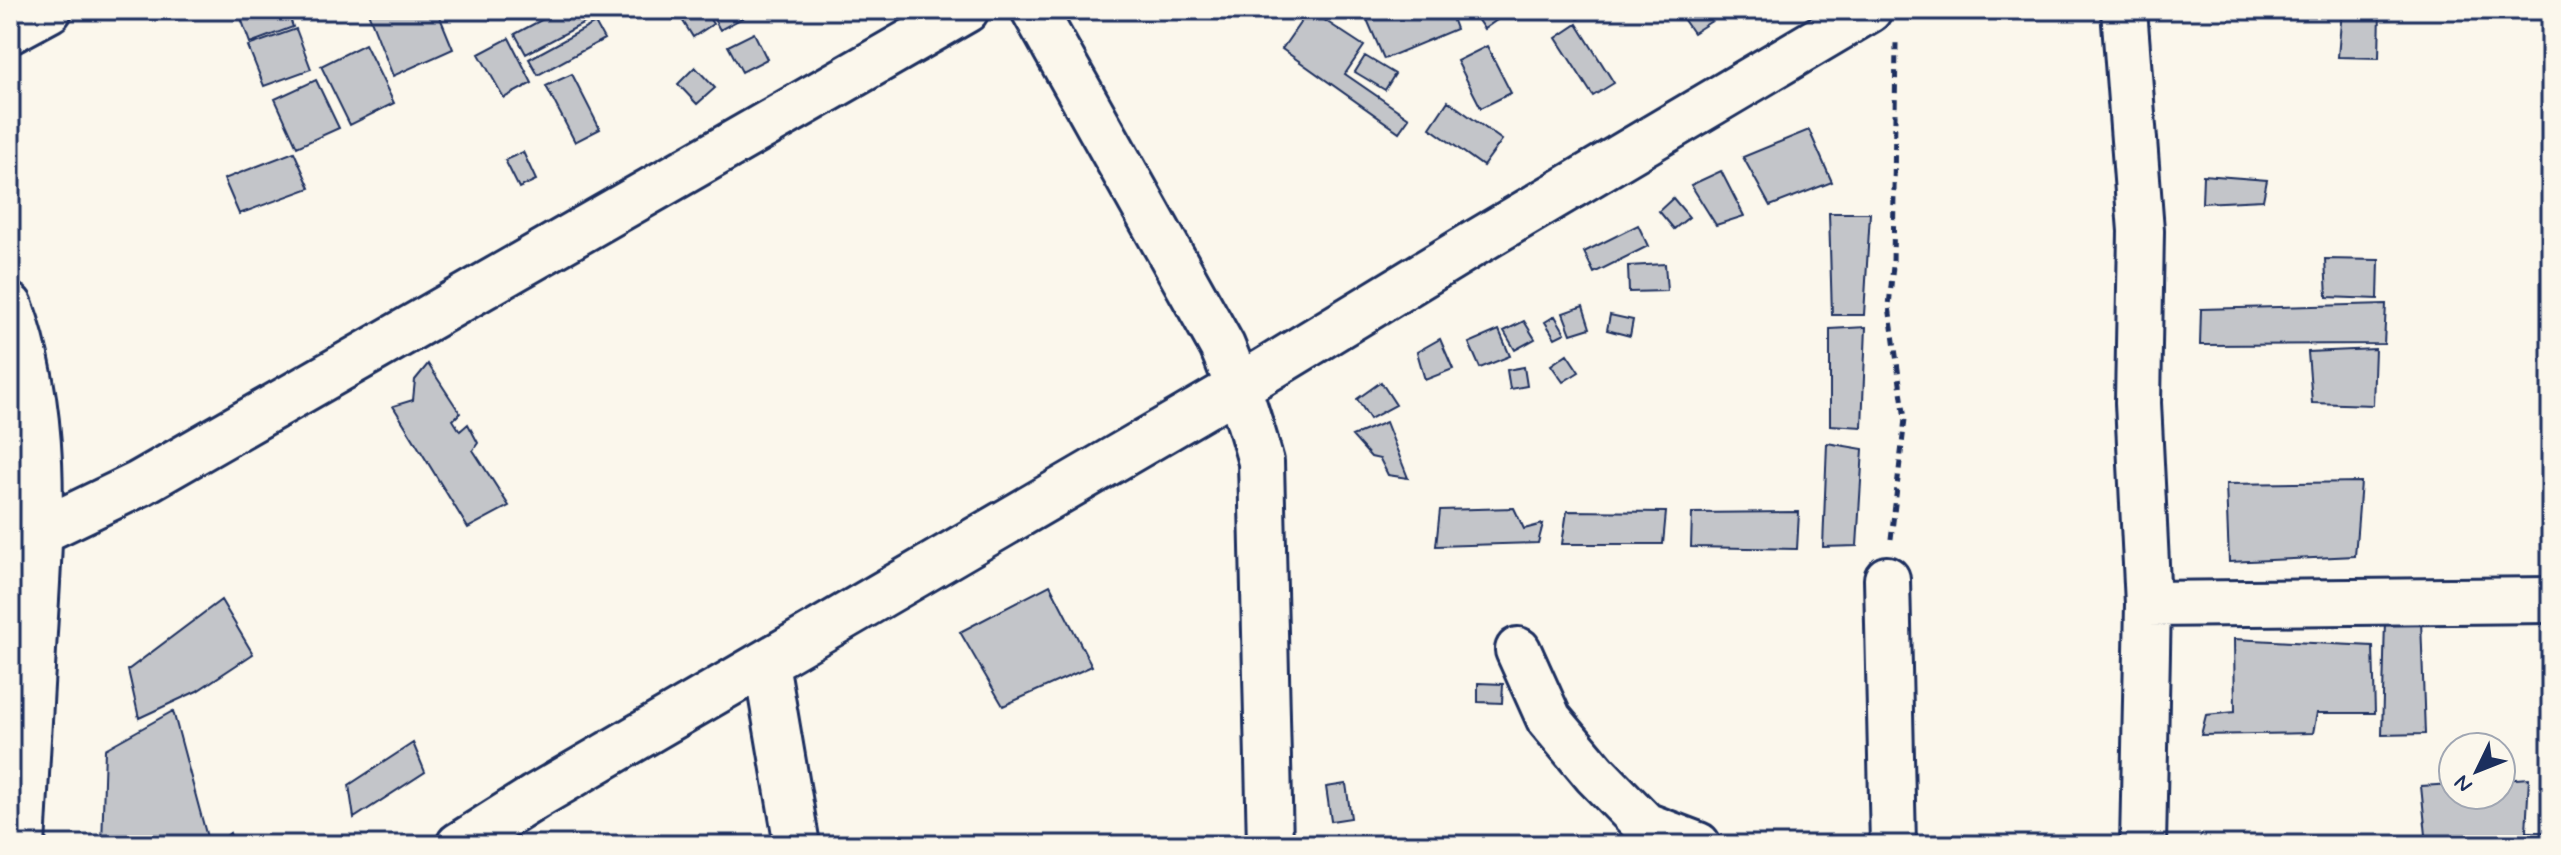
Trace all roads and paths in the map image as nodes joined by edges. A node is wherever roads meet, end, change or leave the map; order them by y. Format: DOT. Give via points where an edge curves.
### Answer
graph roads {
  1 [pos="49,10"];
  2 [pos="966,10"];
  3 [pos="1034,10"];
  4 [pos="2124,10"];
  5 [pos="1882,26"];
  6 [pos="10,31"];
  7 [pos="10,306"];
  8 [pos="1240,386"];
  9 [pos="25,537"];
  10 [pos="1887,579"];
  11 [pos="2551,600"];
  12 [pos="2148,604"];
  13 [pos="1518,650"];
  14 [pos="766,663"];
  15 [pos="22,845"];
  16 [pos="459,845"];
  17 [pos="797,845"];
  18 [pos="1270,845"];
  19 [pos="1698,845"];
  20 [pos="1893,845"];
  21 [pos="2143,845"];
  1 -- 6 [label="street"];
  2 -- 9 [label="street" via="139,484"];
  3 -- 8 [label="street"];
  4 -- 12 [label="street" via="2141,231 2138,403"];
  5 -- 8 [label="street" via="1470,246"];
  5 -- 10 [label="path" via="1893,266 1889,306 1905,419"];
  7 -- 9 [label="street" via="24,346 38,426"];
  8 -- 14 [label="street"];
  8 -- 18 [label="street" via="1261,462"];
  9 -- 15 [label="street"];
  10 -- 20 [label="street"];
  11 -- 12 [label="street"];
  12 -- 21 [label="street"];
  13 -- 19 [label="street" via="1549,719 1595,774 1645,825"];
  14 -- 16 [label="street"];
  14 -- 17 [label="street"];
}
